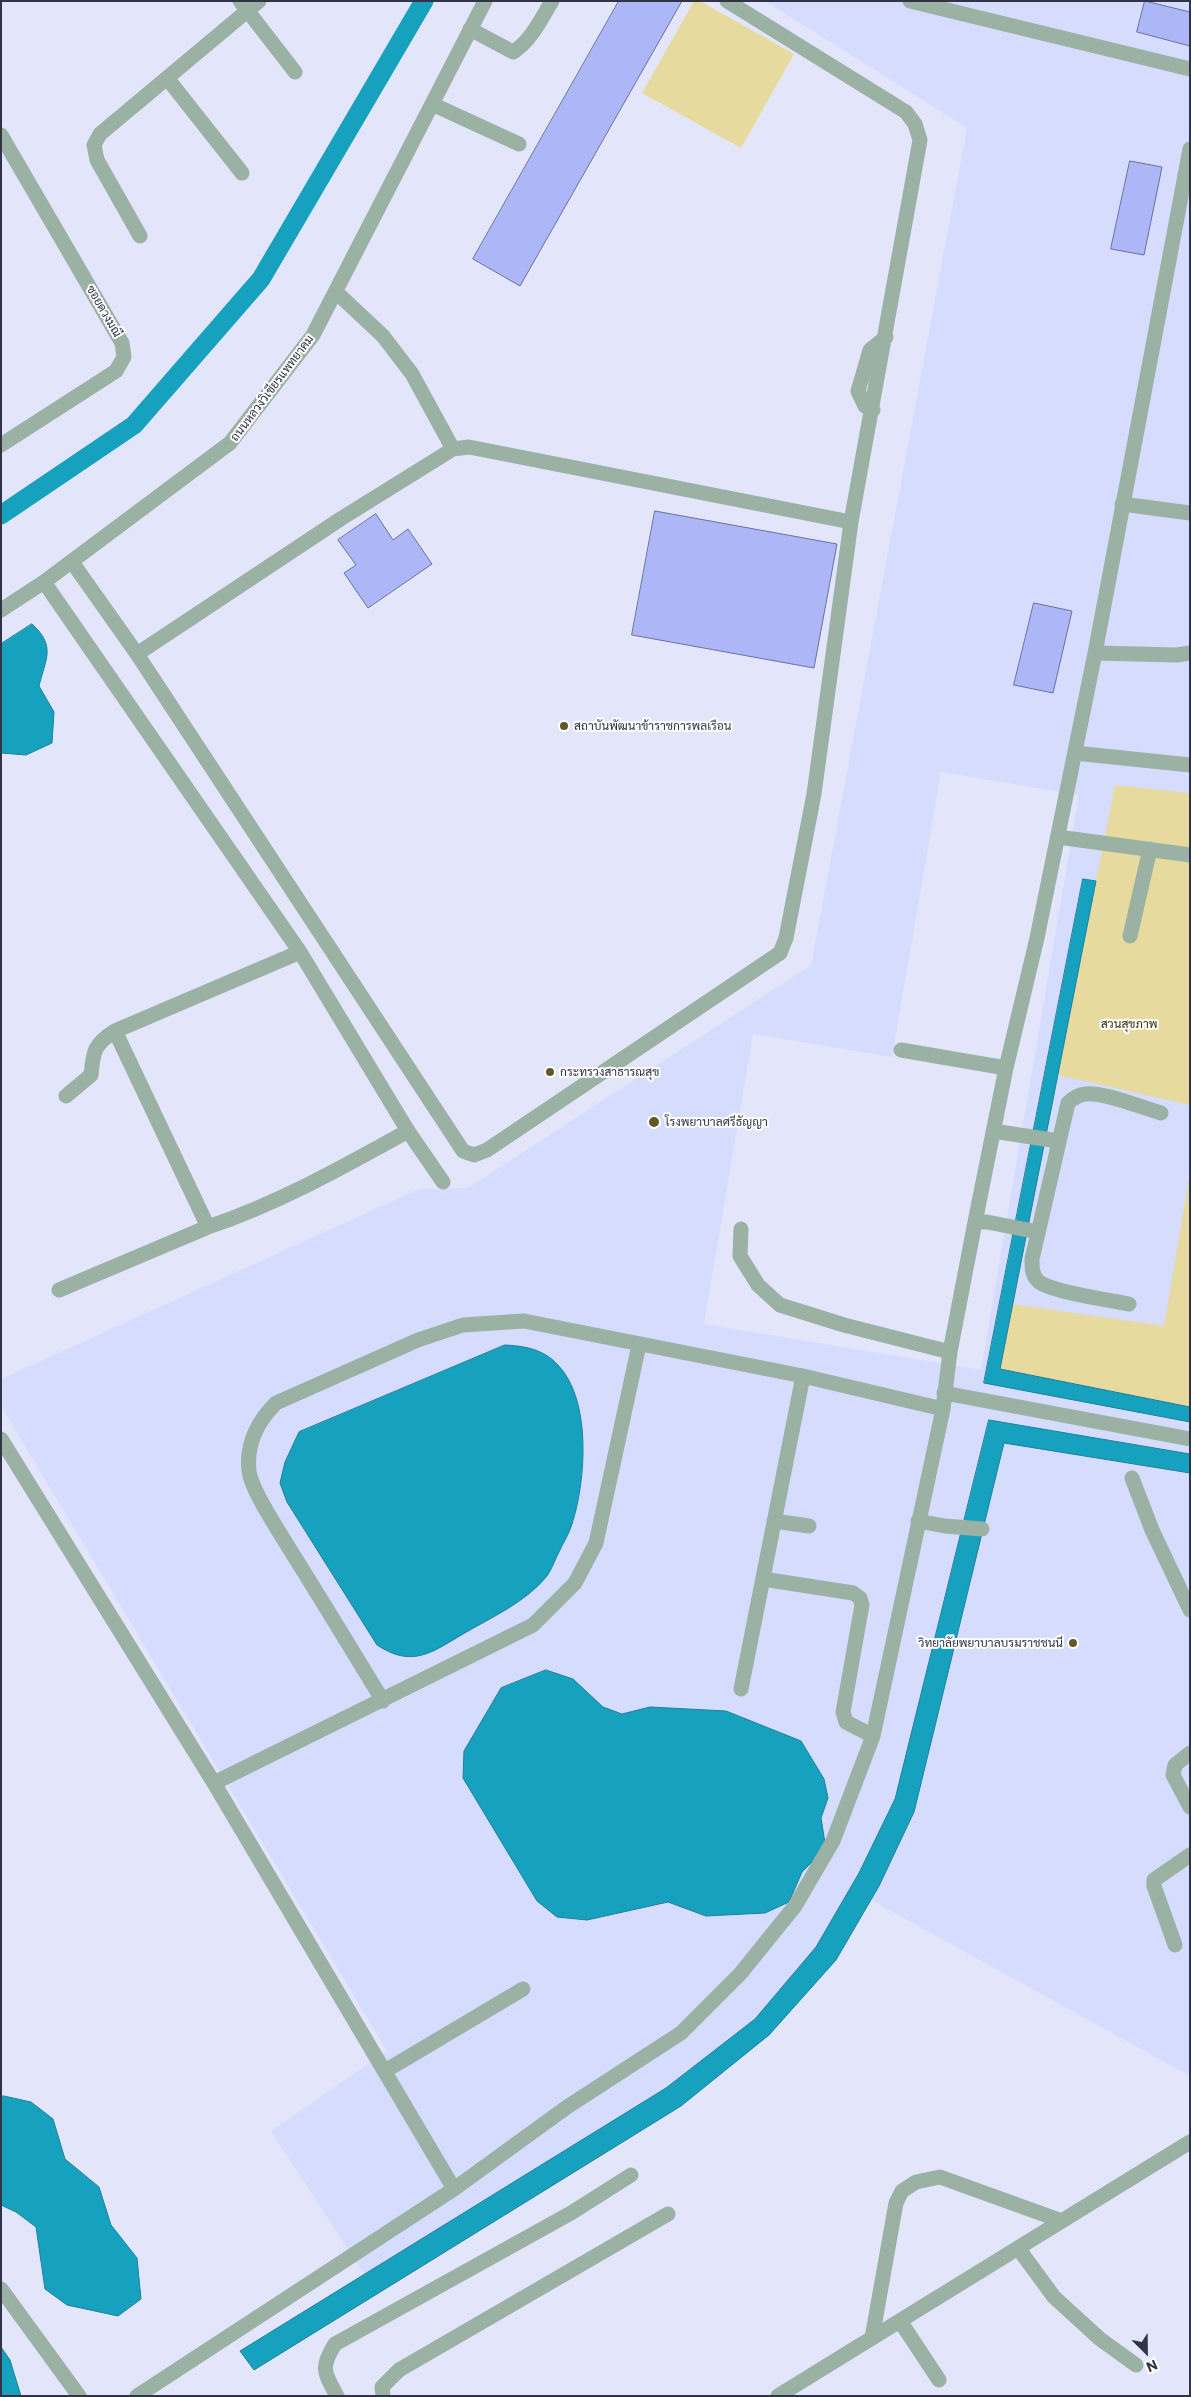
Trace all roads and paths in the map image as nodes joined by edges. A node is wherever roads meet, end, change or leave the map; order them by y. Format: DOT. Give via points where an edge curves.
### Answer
graph roads {
  1 [pos="485,1"];
  2 [pos="552,1"];
  3 [pos="727,1"];
  4 [pos="910,1"];
  5 [pos="249,4"];
  6 [pos="470,29"];
  7 [pos="1190,69"];
  8 [pos="295,72"];
  9 [pos="167,78"];
  10 [pos="432,104"];
  11 [pos="1,134"];
  12 [pos="519,144"];
  13 [pos="1190,149"];
  14 [pos="242,173"];
  15 [pos="140,236"];
  16 [pos="336,292"];
  17 [pos="1,445"];
  18 [pos="454,448"];
  19 [pos="1122,504"];
  20 [pos="1190,513"];
  21 [pos="851,522"];
  22 [pos="72,562"];
  23 [pos="44,582"];
  24 [pos="1,610"];
  25 [pos="1095,653"];
  26 [pos="1190,653"];
  27 [pos="137,654"];
  28 [pos="1075,753"];
  29 [pos="1190,765"];
  30 [pos="1058,837"];
  31 [pos="1150,849"];
  32 [pos="1190,855"];
  33 [pos="1130,936"];
  34 [pos="300,952"];
  35 [pos="114,1031"];
  36 [pos="901,1050"];
  37 [pos="1006,1068"];
  38 [pos="66,1096"];
  39 [pos="1161,1113"];
  40 [pos="408,1131"];
  41 [pos="993,1131"];
  42 [pos="1054,1141"];
  43 [pos="443,1182"];
  44 [pos="976,1222"];
  45 [pos="208,1227"];
  46 [pos="741,1229"];
  47 [pos="1035,1232"];
  48 [pos="59,1290"];
  49 [pos="1129,1304"];
  50 [pos="639,1345"];
  51 [pos="950,1352"];
  52 [pos="803,1376"];
  53 [pos="944,1393"];
  54 [pos="943,1409"];
  55 [pos="1,1438"];
  56 [pos="1190,1439"];
  57 [pos="1132,1478"];
  58 [pos="774,1521"];
  59 [pos="923,1521"];
  60 [pos="808,1526"];
  61 [pos="982,1529"];
  62 [pos="763,1579"];
  63 [pos="1190,1610"];
  64 [pos="741,1689"];
  65 [pos="383,1701"];
  66 [pos="873,1736"];
  67 [pos="1190,1753"];
  68 [pos="214,1783"];
  69 [pos="1190,1807"];
  70 [pos="1190,1855"];
  71 [pos="1176,1945"];
  72 [pos="524,1989"];
  73 [pos="385,2071"];
  74 [pos="1190,2142"];
  75 [pos="631,2175"];
  76 [pos="454,2189"];
  77 [pos="668,2214"];
  78 [pos="1062,2221"];
  79 [pos="1018,2248"];
  80 [pos="1,2289"];
  81 [pos="900,2321"];
  82 [pos="872,2338"];
  83 [pos="1136,2365"];
  84 [pos="939,2380"];
  85 [pos="79,2396"];
  86 [pos="137,2396"];
  87 [pos="337,2396"];
  88 [pos="383,2396"];
  89 [pos="778,2396"];
  1 -- 6 [label="street, ถนนหลวงวิเชียรแพทยาคม"];
  2 -- 6 [label="street" via="530,36 513,52"];
  3 -- 21 [label="street" via="906,112 915,124 920,140 886,337 870,350 858,392 865,406 873,410"];
  4 -- 7 [label="street"];
  5 -- 8 [label="street"];
  5 -- 9 [label="street"];
  6 -- 10 [label="street, ถนนหลวงวิเชียรแพทยาคม"];
  9 -- 14 [label="street"];
  9 -- 15 [label="street" via="100,134 94,145 97,160"];
  10 -- 12 [label="street"];
  10 -- 16 [label="street, ถนนหลวงวิเชียรแพทยาคม"];
  11 -- 17 [label="street, ซอยดวงมณี" via="122,343 124,357 116,370"];
  13 -- 19 [label="street"];
  16 -- 18 [label="street" via="383,336 412,374"];
  16 -- 22 [label="street, ถนนหลวงวิเชียรแพทยาคม" via="313,335 230,443"];
  18 -- 21 [label="street" via="468,448"];
  18 -- 27 [label="street"];
  19 -- 20 [label="street"];
  19 -- 25 [label="street"];
  21 -- 27 [label="street" via="814,794 786,938 780,953 487,1150 474,1154 463,1151 445,1125"];
  22 -- 23 [label="street, ถนนหลวงวิเชียรแพทยาคม"];
  22 -- 27 [label="street"];
  23 -- 24 [label="street, ถนนหลวงวิเชียรแพทยาคม"];
  23 -- 34 [label="street"];
  25 -- 26 [label="street"];
  25 -- 28 [label="street"];
  28 -- 29 [label="street"];
  28 -- 30 [label="street"];
  30 -- 31 [label="street"];
  30 -- 37 [label="street"];
  31 -- 32 [label="street"];
  31 -- 33 [label="street"];
  34 -- 35 [label="street"];
  34 -- 40 [label="street"];
  35 -- 38 [label="street" via="102,1039 93,1052 90,1075"];
  35 -- 45 [label="street"];
  36 -- 37 [label="street"];
  37 -- 41 [label="street"];
  39 -- 42 [label="street" via="1097,1094 1085,1094 1068,1103"];
  40 -- 43 [label="street"];
  40 -- 45 [label="street" via="322,1178"];
  41 -- 42 [label="street"];
  41 -- 44 [label="street"];
  42 -- 47 [label="street"];
  44 -- 47 [label="street"];
  44 -- 51 [label="street"];
  45 -- 48 [label="street"];
  46 -- 51 [label="street" via="740,1256 758,1285 780,1305"];
  47 -- 49 [label="street" via="1032,1271 1040,1282"];
  50 -- 52 [label="street"];
  50 -- 65 [label="street" via="596,1543 575,1583 533,1625"];
  50 -- 65 [label="street" via="524,1321 463,1325 418,1340 276,1403 261,1418 248,1456 249,1474 268,1514"];
  51 -- 53 [label="street"];
  52 -- 54 [label="street"];
  52 -- 58 [label="street"];
  53 -- 54 [label="street"];
  53 -- 56 [label="street"];
  54 -- 59 [label="street"];
  55 -- 68 [label="street"];
  57 -- 63 [label="street" via="1152,1530"];
  58 -- 60 [label="street"];
  58 -- 62 [label="street"];
  59 -- 61 [label="street"];
  59 -- 66 [label="street"];
  62 -- 64 [label="street"];
  62 -- 66 [label="street" via="853,1593 860,1598 862,1605 843,1712 846,1722"];
  65 -- 68 [label="street"];
  66 -- 76 [label="street" via="833,1841 795,1906 740,1974 681,2033 568,2107"];
  67 -- 69 [label="street" via="1175,1764 1173,1775"];
  68 -- 73 [label="street"];
  70 -- 71 [label="street" via="1154,1880"];
  72 -- 73 [label="street"];
  73 -- 76 [label="street"];
  74 -- 78 [label="street"];
  75 -- 87 [label="street" via="572,2213 335,2344 325,2360 326,2375"];
  76 -- 86 [label="street"];
  77 -- 88 [label="street" via="399,2370 382,2388"];
  78 -- 79 [label="street"];
  78 -- 82 [label="street" via="940,2177 916,2182 902,2191 896,2203"];
  79 -- 81 [label="street"];
  79 -- 83 [label="street" via="1054,2297 1100,2339"];
  80 -- 85 [label="street"];
  81 -- 82 [label="street"];
  81 -- 84 [label="street"];
  82 -- 89 [label="street"];
}
